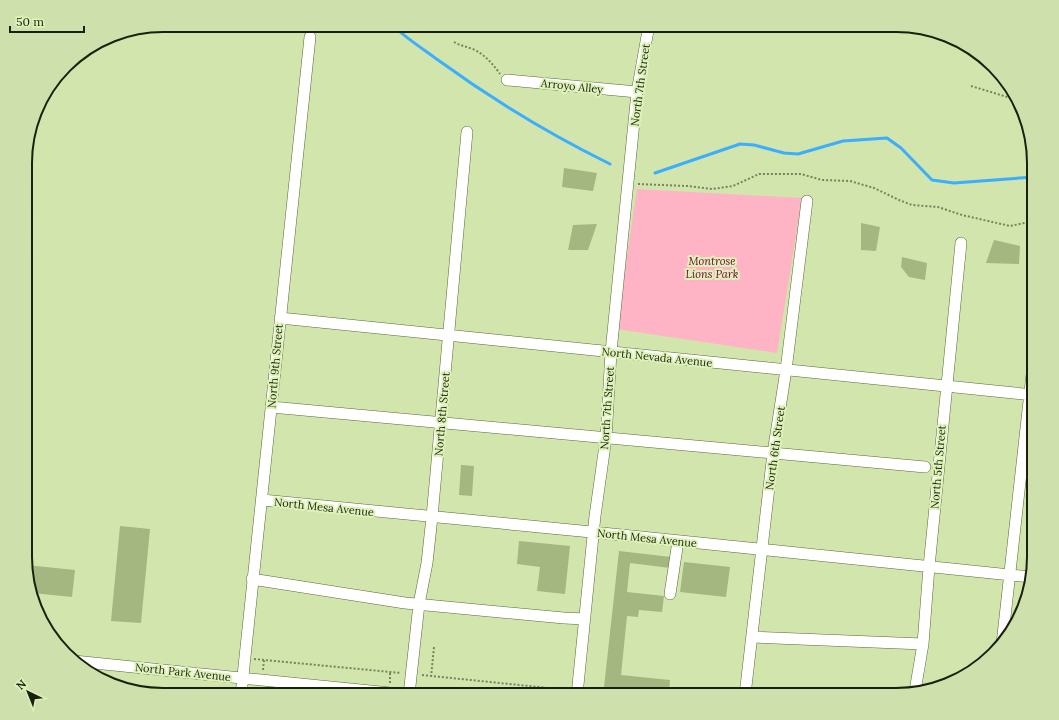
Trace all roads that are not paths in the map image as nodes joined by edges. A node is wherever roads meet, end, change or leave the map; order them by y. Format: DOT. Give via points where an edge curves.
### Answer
graph roads {
  1 [pos="648,32"];
  2 [pos="310,37"];
  3 [pos="508,80"];
  4 [pos="637,92"];
  5 [pos="467,132"];
  6 [pos="807,201"];
  7 [pos="961,243"];
  8 [pos="280,318"];
  9 [pos="448,336"];
  10 [pos="611,352"];
  11 [pos="786,370"];
  12 [pos="946,386"];
  13 [pos="1027,395"];
  14 [pos="271,407"];
  15 [pos="442,423"];
  16 [pos="1027,428"];
  17 [pos="606,438"];
  18 [pos="773,453"];
  19 [pos="925,467"];
  20 [pos="262,500"];
  21 [pos="432,517"];
  22 [pos="593,532"];
  23 [pos="678,541"];
  24 [pos="762,550"];
  25 [pos="929,567"];
  26 [pos="1009,575"];
  27 [pos="1025,576"];
  28 [pos="252,579"];
  29 [pos="670,594"];
  30 [pos="419,604"];
  31 [pos="585,619"];
  32 [pos="1003,633"];
  33 [pos="752,637"];
  34 [pos="923,644"];
  35 [pos="84,662"];
  36 [pos="243,678"];
  37 [pos="916,686"];
  38 [pos="242,688"];
  39 [pos="341,688"];
  40 [pos="410,688"];
  41 [pos="578,688"];
  42 [pos="746,688"];
  1 -- 4 [label="street, North 7th Street"];
  2 -- 8 [label="street, North 9th Street"];
  3 -- 4 [label="street, Arroyo Alley"];
  4 -- 10 [label="street, North 7th Street"];
  5 -- 9 [label="street, North 8th Street"];
  6 -- 11 [label="street, North 6th Street"];
  7 -- 12 [label="street, North 5th Street"];
  8 -- 9 [label="street, North Nevada Avenue"];
  8 -- 14 [label="street, North 9th Street"];
  9 -- 10 [label="street, North Nevada Avenue"];
  9 -- 15 [label="street, North 8th Street"];
  10 -- 11 [label="street, North Nevada Avenue"];
  10 -- 17 [label="street, North 7th Street"];
  11 -- 12 [label="street, North Nevada Avenue"];
  11 -- 18 [label="street, North 6th Street"];
  12 -- 13 [label="street, North Nevada Avenue"];
  12 -- 25 [label="street, North 5th Street"];
  14 -- 15 [label="street"];
  14 -- 20 [label="street, North 9th Street"];
  15 -- 17 [label="street"];
  15 -- 21 [label="street, North 8th Street"];
  16 -- 26 [label="street"];
  17 -- 18 [label="street"];
  17 -- 22 [label="street, North 7th Street"];
  18 -- 19 [label="street"];
  18 -- 24 [label="street, North 6th Street"];
  20 -- 21 [label="street, North Mesa Avenue"];
  20 -- 28 [label="street, North 9th Street"];
  21 -- 22 [label="street, North Mesa Avenue"];
  21 -- 30 [label="street, North 8th Street" via="427,564"];
  22 -- 23 [label="street, North Mesa Avenue"];
  22 -- 31 [label="street, North 7th Street"];
  23 -- 24 [label="street, North Mesa Avenue"];
  23 -- 29 [label="street"];
  24 -- 25 [label="street, North Mesa Avenue"];
  24 -- 33 [label="street, North 6th Street"];
  25 -- 26 [label="street, North Mesa Avenue"];
  25 -- 34 [label="street, North 5th Street"];
  26 -- 27 [label="street, North Mesa Avenue"];
  26 -- 32 [label="street"];
  28 -- 30 [label="street"];
  28 -- 36 [label="street, North 9th Street"];
  30 -- 31 [label="street"];
  30 -- 40 [label="street, North 8th Street"];
  31 -- 41 [label="street, North 7th Street"];
  33 -- 34 [label="street"];
  33 -- 42 [label="street, North 6th Street"];
  34 -- 37 [label="street, North 5th Street"];
  35 -- 36 [label="street, North Park Avenue"];
  36 -- 38 [label="street, North 9th Street"];
  36 -- 39 [label="street, North Park Avenue"];
}
